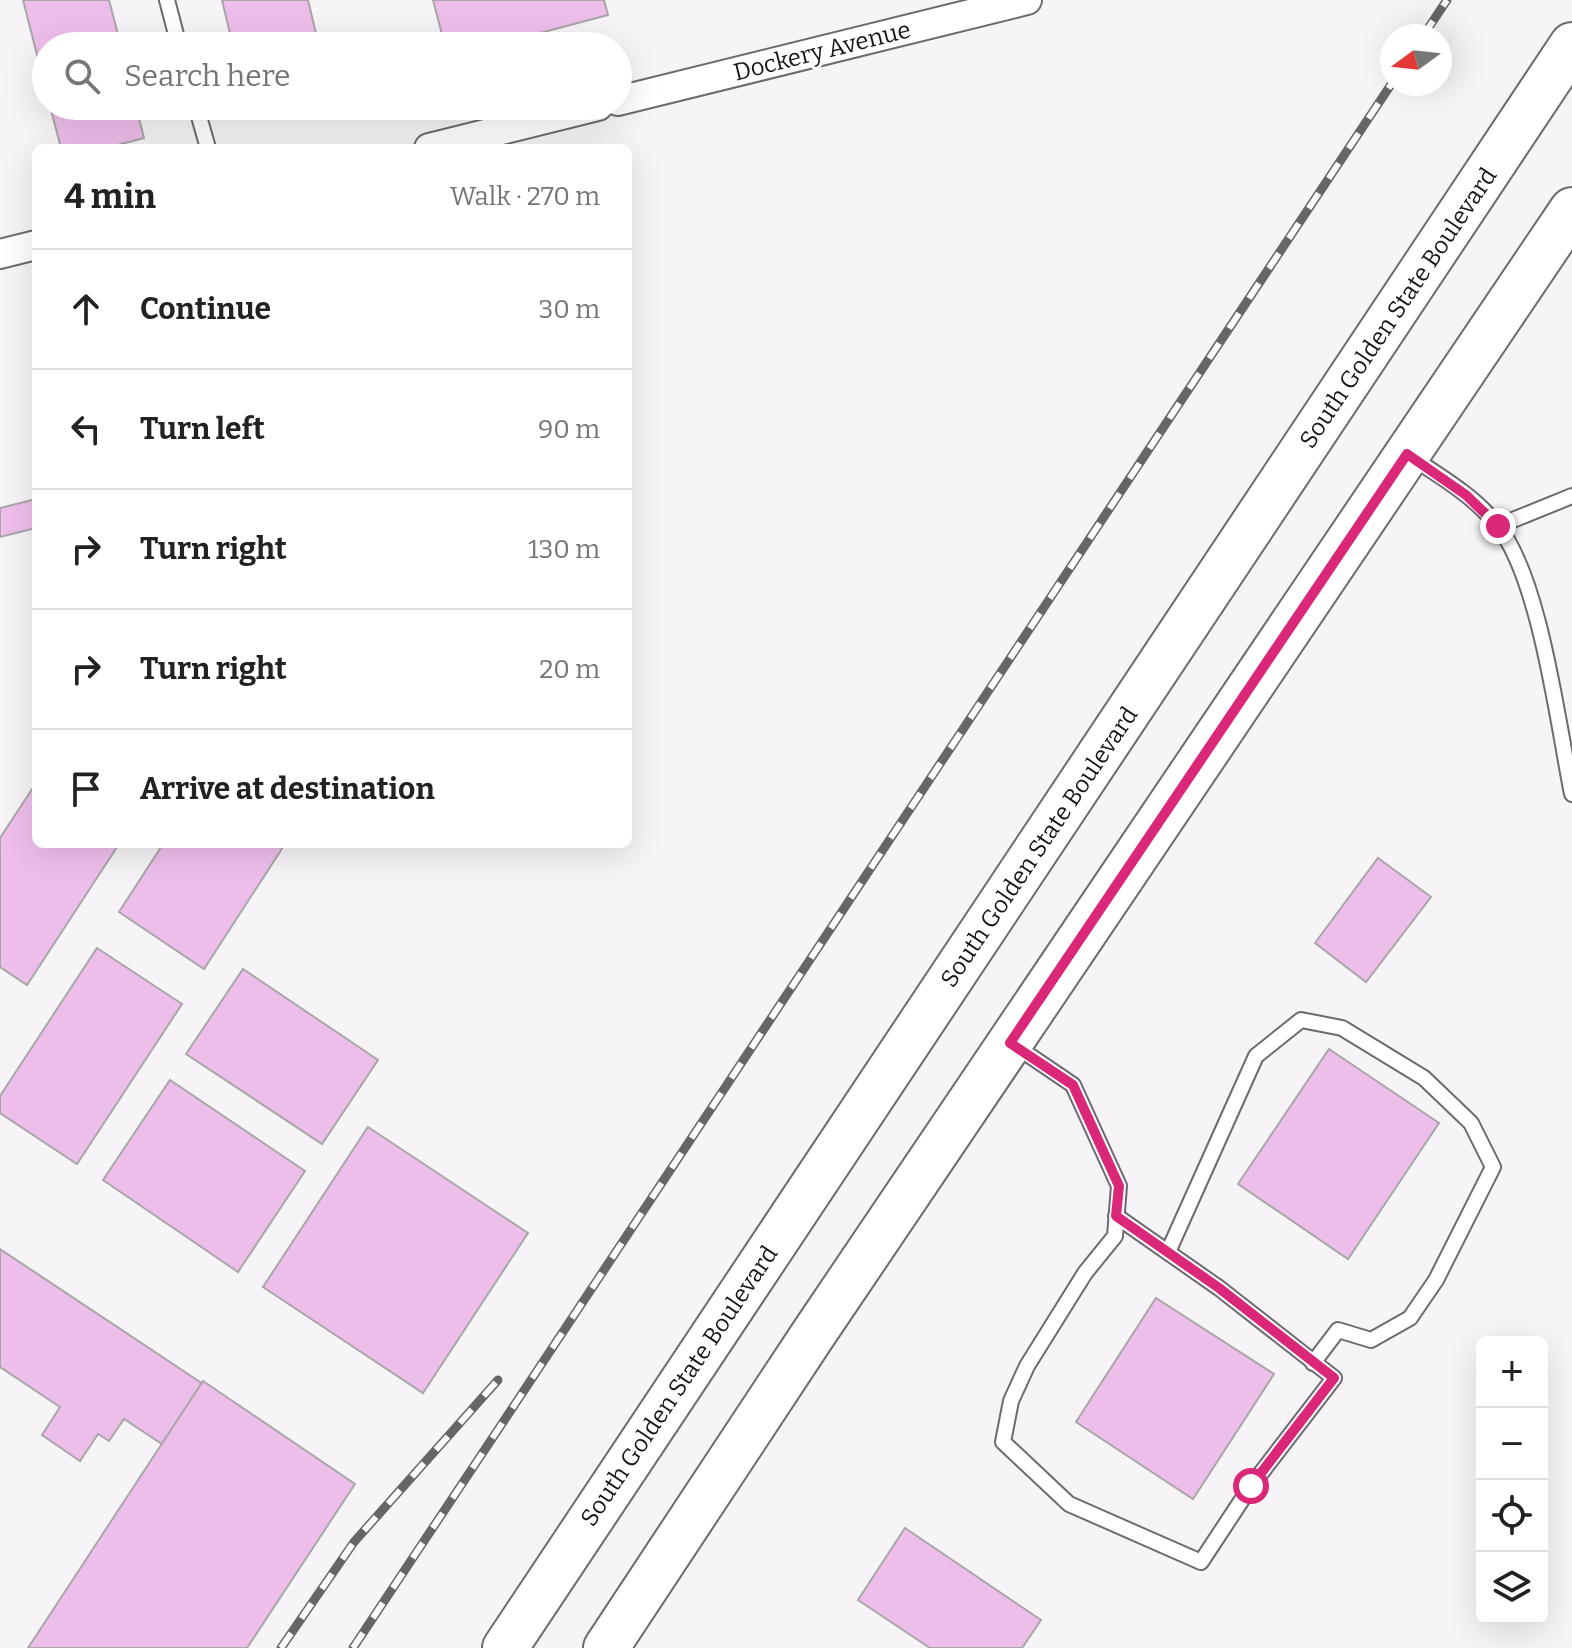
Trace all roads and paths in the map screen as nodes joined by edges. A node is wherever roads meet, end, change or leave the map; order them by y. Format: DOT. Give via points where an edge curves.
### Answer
graph roads {
  1 [pos="167,0"];
  2 [pos="1027,0"];
  3 [pos="175,32"];
  4 [pos="1572,45"];
  5 [pos="632,98"];
  6 [pos="200,120"];
  7 [pos="542,120"];
  8 [pos="207,144"];
  9 [pos="445,144"];
  10 [pos="1572,210"];
  11 [pos="32,246"];
  12 [pos="0,254"];
  13 [pos="1407,454"];
  14 [pos="1572,496"];
  15 [pos="1498,526"];
  16 [pos="1572,794"];
  17 [pos="1010,1043"];
  18 [pos="1116,1216"];
  19 [pos="1168,1252"];
  20 [pos="1313,1363"];
  21 [pos="505,1648"];
  22 [pos="606,1648"];
  1 -- 3 [label="lane"];
  2 -- 5 [label="street, Dockery Avenue"];
  4 -- 21 [label="main road, South Golden State Boulevard"];
  6 -- 8 [label="lane"];
  7 -- 9 [label="street"];
  10 -- 13 [label="main road"];
  11 -- 12 [label="street"];
  13 -- 15 [label="lane" via="1466,495"];
  13 -- 17 [label="main road"];
  14 -- 15 [label="lane"];
  15 -- 16 [label="lane" via="1523,571"];
  17 -- 18 [label="lane" via="1073,1085 1119,1186"];
  17 -- 22 [label="main road"];
  18 -- 19 [label="lane"];
  18 -- 20 [label="lane" via="1115,1236 1085,1273 1027,1366 1011,1401 1003,1442 1069,1504 1201,1562 1334,1378"];
  19 -- 20 [label="lane"];
  19 -- 20 [label="lane" via="1256,1056 1301,1020 1342,1028 1424,1078 1471,1123 1493,1167 1436,1280 1410,1318 1371,1340 1338,1330"];
}
